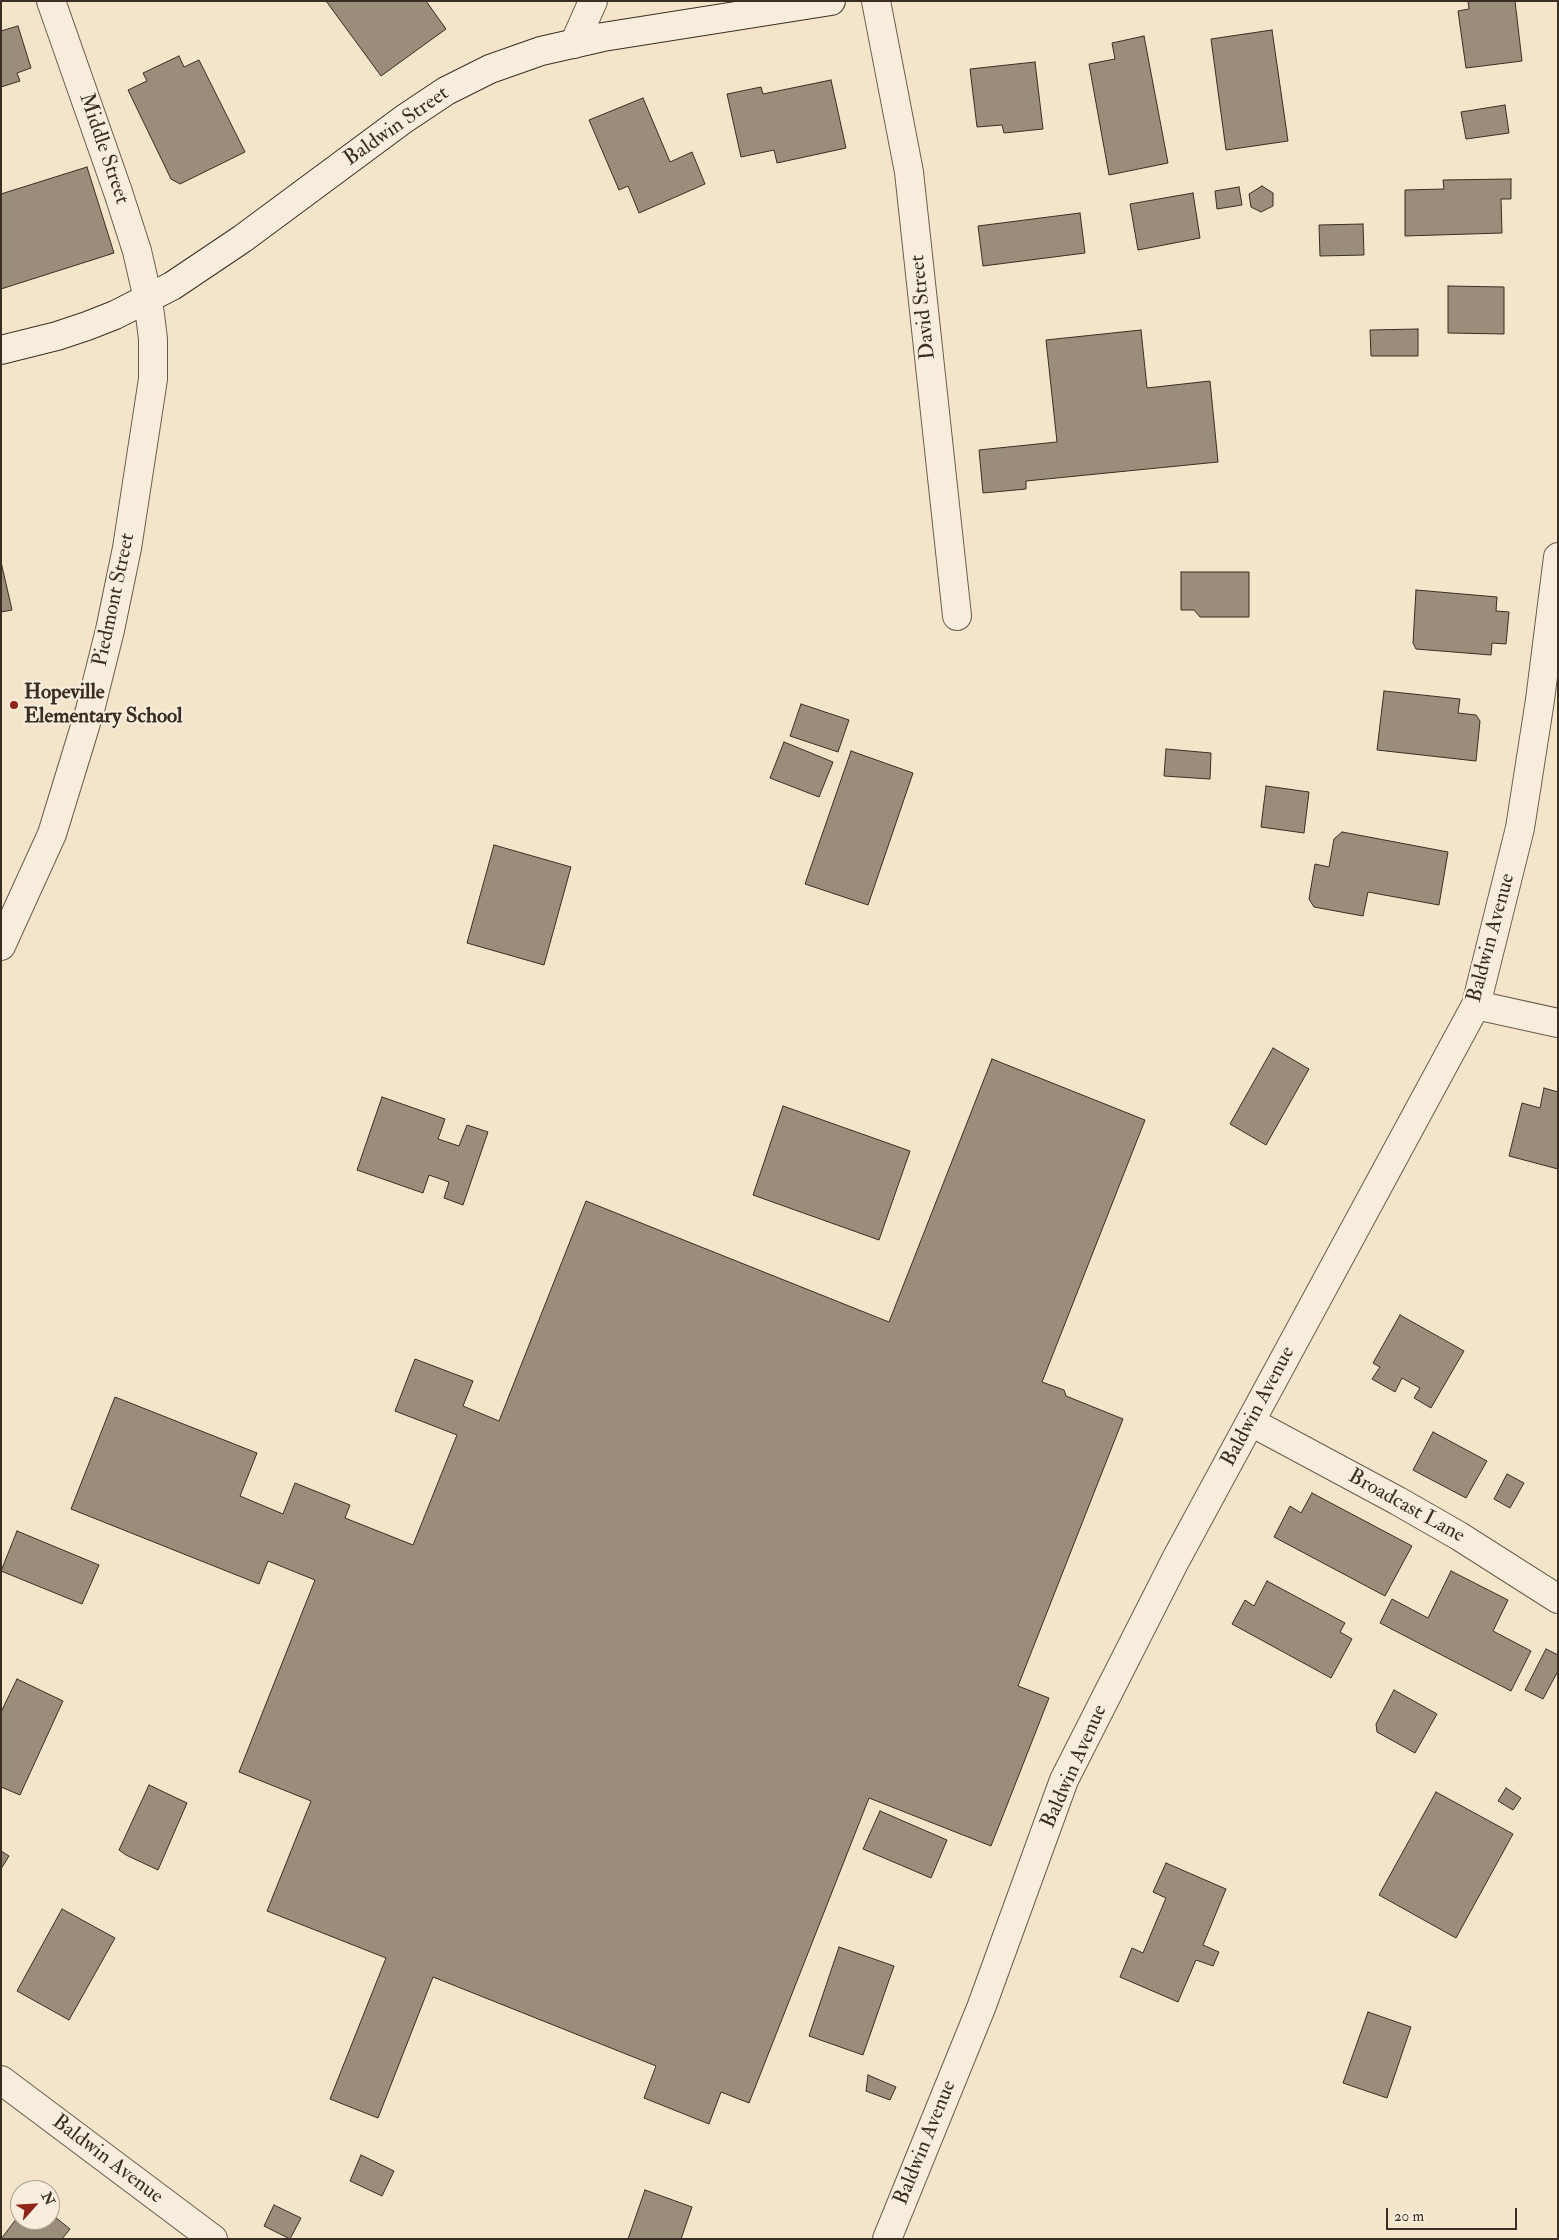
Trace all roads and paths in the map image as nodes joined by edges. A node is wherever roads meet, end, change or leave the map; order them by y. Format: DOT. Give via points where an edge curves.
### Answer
graph roads {
  1 [pos="51,1"];
  2 [pos="593,1"];
  3 [pos="831,1"];
  4 [pos="876,1"];
  5 [pos="574,44"];
  6 [pos="148,299"];
  7 [pos="1,350"];
  8 [pos="1558,557"];
  9 [pos="957,616"];
  10 [pos="1,946"];
  11 [pos="1476,1005"];
  12 [pos="1558,1023"];
  13 [pos="1251,1422"];
  14 [pos="1558,1599"];
  15 [pos="1,2080"];
  16 [pos="213,2239"];
  17 [pos="887,2239"];
  1 -- 6 [label="street, Middle Street" via="118,192"];
  2 -- 5 [label="street"];
  3 -- 5 [label="street, Baldwin Street"];
  4 -- 9 [label="street, David Street" via="909,172"];
  5 -- 6 [label="street, Baldwin Street" via="514,59 446,91 200,269"];
  6 -- 7 [label="street, Baldwin Street" via="87,326"];
  6 -- 10 [label="street, Piedmont Street" via="153,378 127,548 110,630 90,710 52,834"];
  8 -- 11 [label="street, Baldwin Avenue" via="1520,828"];
  11 -- 12 [label="street"];
  11 -- 13 [label="street, Baldwin Avenue"];
  13 -- 14 [label="street, Broadcast Lane" via="1398,1501"];
  13 -- 17 [label="street, Baldwin Avenue" via="1175,1561 1064,1780 981,2008"];
  15 -- 16 [label="street, Baldwin Avenue"];
}
